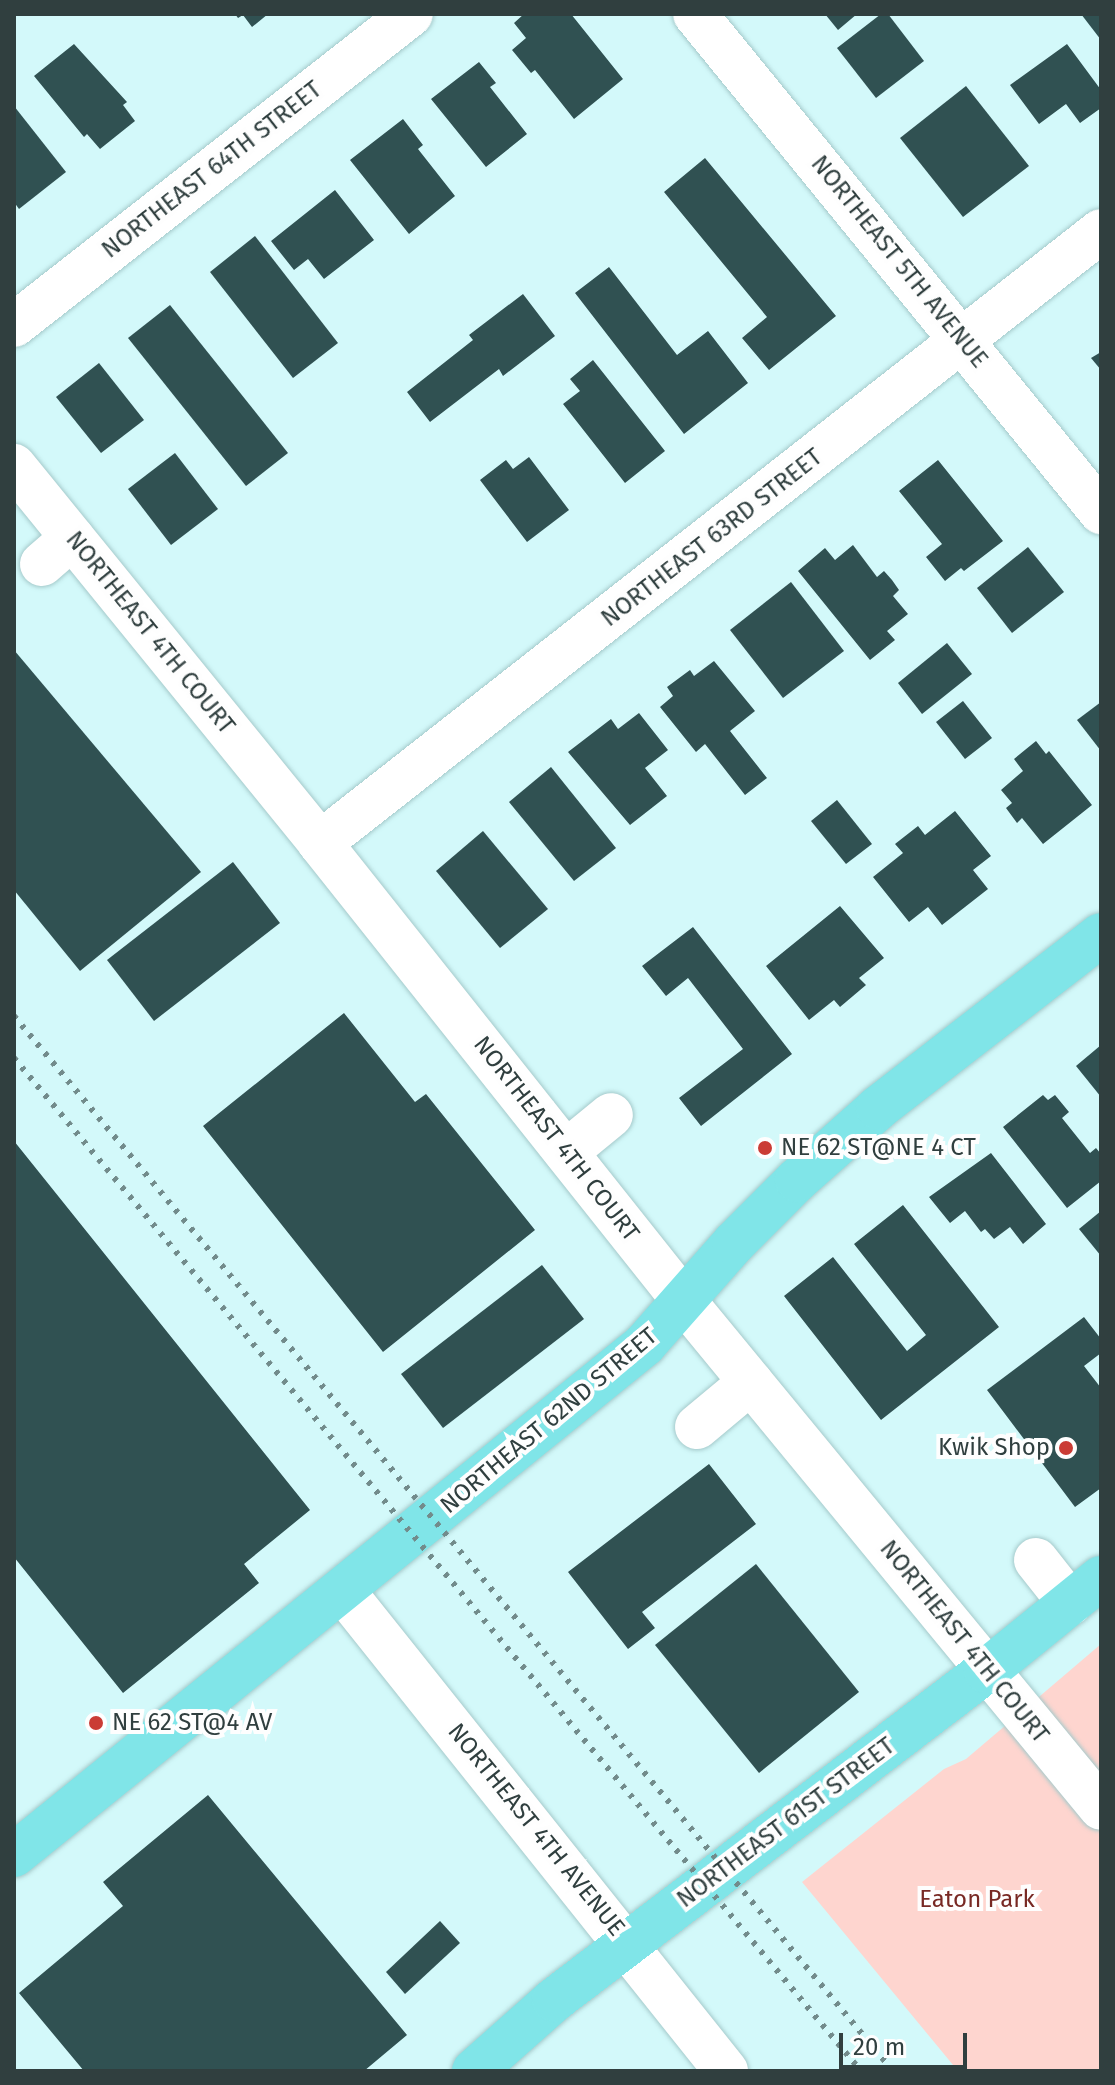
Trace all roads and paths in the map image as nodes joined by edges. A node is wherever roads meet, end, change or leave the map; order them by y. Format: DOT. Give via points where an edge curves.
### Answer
graph roads {
  1 [pos="411,14"];
  2 [pos="695,14"];
  3 [pos="1101,231"];
  4 [pos="14,325"];
  5 [pos="964,342"];
  6 [pos="14,466"];
  7 [pos="1101,512"];
  8 [pos="320,843"];
  9 [pos="1101,935"];
  10 [pos="611,1115"];
  11 [pos="566,1152"];
  12 [pos="684,1301"];
  13 [pos="751,1382"];
  14 [pos="697,1427"];
  15 [pos="1036,1560"];
  16 [pos="1085,1590"];
  17 [pos="343,1591"];
  18 [pos="986,1671"];
  19 [pos="1101,1808"];
  20 [pos="14,1855"];
  21 [pos="627,1943"];
  22 [pos="474,2071"];
  23 [pos="726,2071"];
  1 -- 4 [label="street, NORTHEAST 64TH STREET"];
  2 -- 5 [label="street, NORTHEAST 5TH AVENUE"];
  3 -- 5 [label="street, NORTHEAST 63RD STREET"];
  5 -- 7 [label="street, NORTHEAST 5TH AVENUE"];
  5 -- 8 [label="street, NORTHEAST 63RD STREET"];
  6 -- 8 [label="street, NORTHEAST 4TH COURT" via="57,551 240,775"];
  8 -- 11 [label="street, NORTHEAST 4TH COURT"];
  9 -- 12 [label="main road, NORTHEAST 62ND STREET" via="878,1108 797,1180"];
  10 -- 11 [label="street"];
  11 -- 12 [label="street, NORTHEAST 4TH COURT"];
  12 -- 13 [label="street, NORTHEAST 4TH COURT"];
  12 -- 17 [label="main road, NORTHEAST 62ND STREET" via="644,1345"];
  13 -- 14 [label="street"];
  13 -- 18 [label="street, NORTHEAST 4TH COURT"];
  15 -- 16 [label="street"];
  16 -- 18 [label="main road, NORTHEAST 61ST STREET"];
  17 -- 20 [label="main road, NORTHEAST 62ND STREET"];
  17 -- 21 [label="street, NORTHEAST 4TH AVENUE"];
  18 -- 19 [label="street, NORTHEAST 4TH COURT"];
  18 -- 21 [label="main road, NORTHEAST 61ST STREET"];
  21 -- 22 [label="main road, NORTHEAST 61ST STREET"];
  21 -- 23 [label="street, NORTHEAST 4TH AVENUE"];
}
